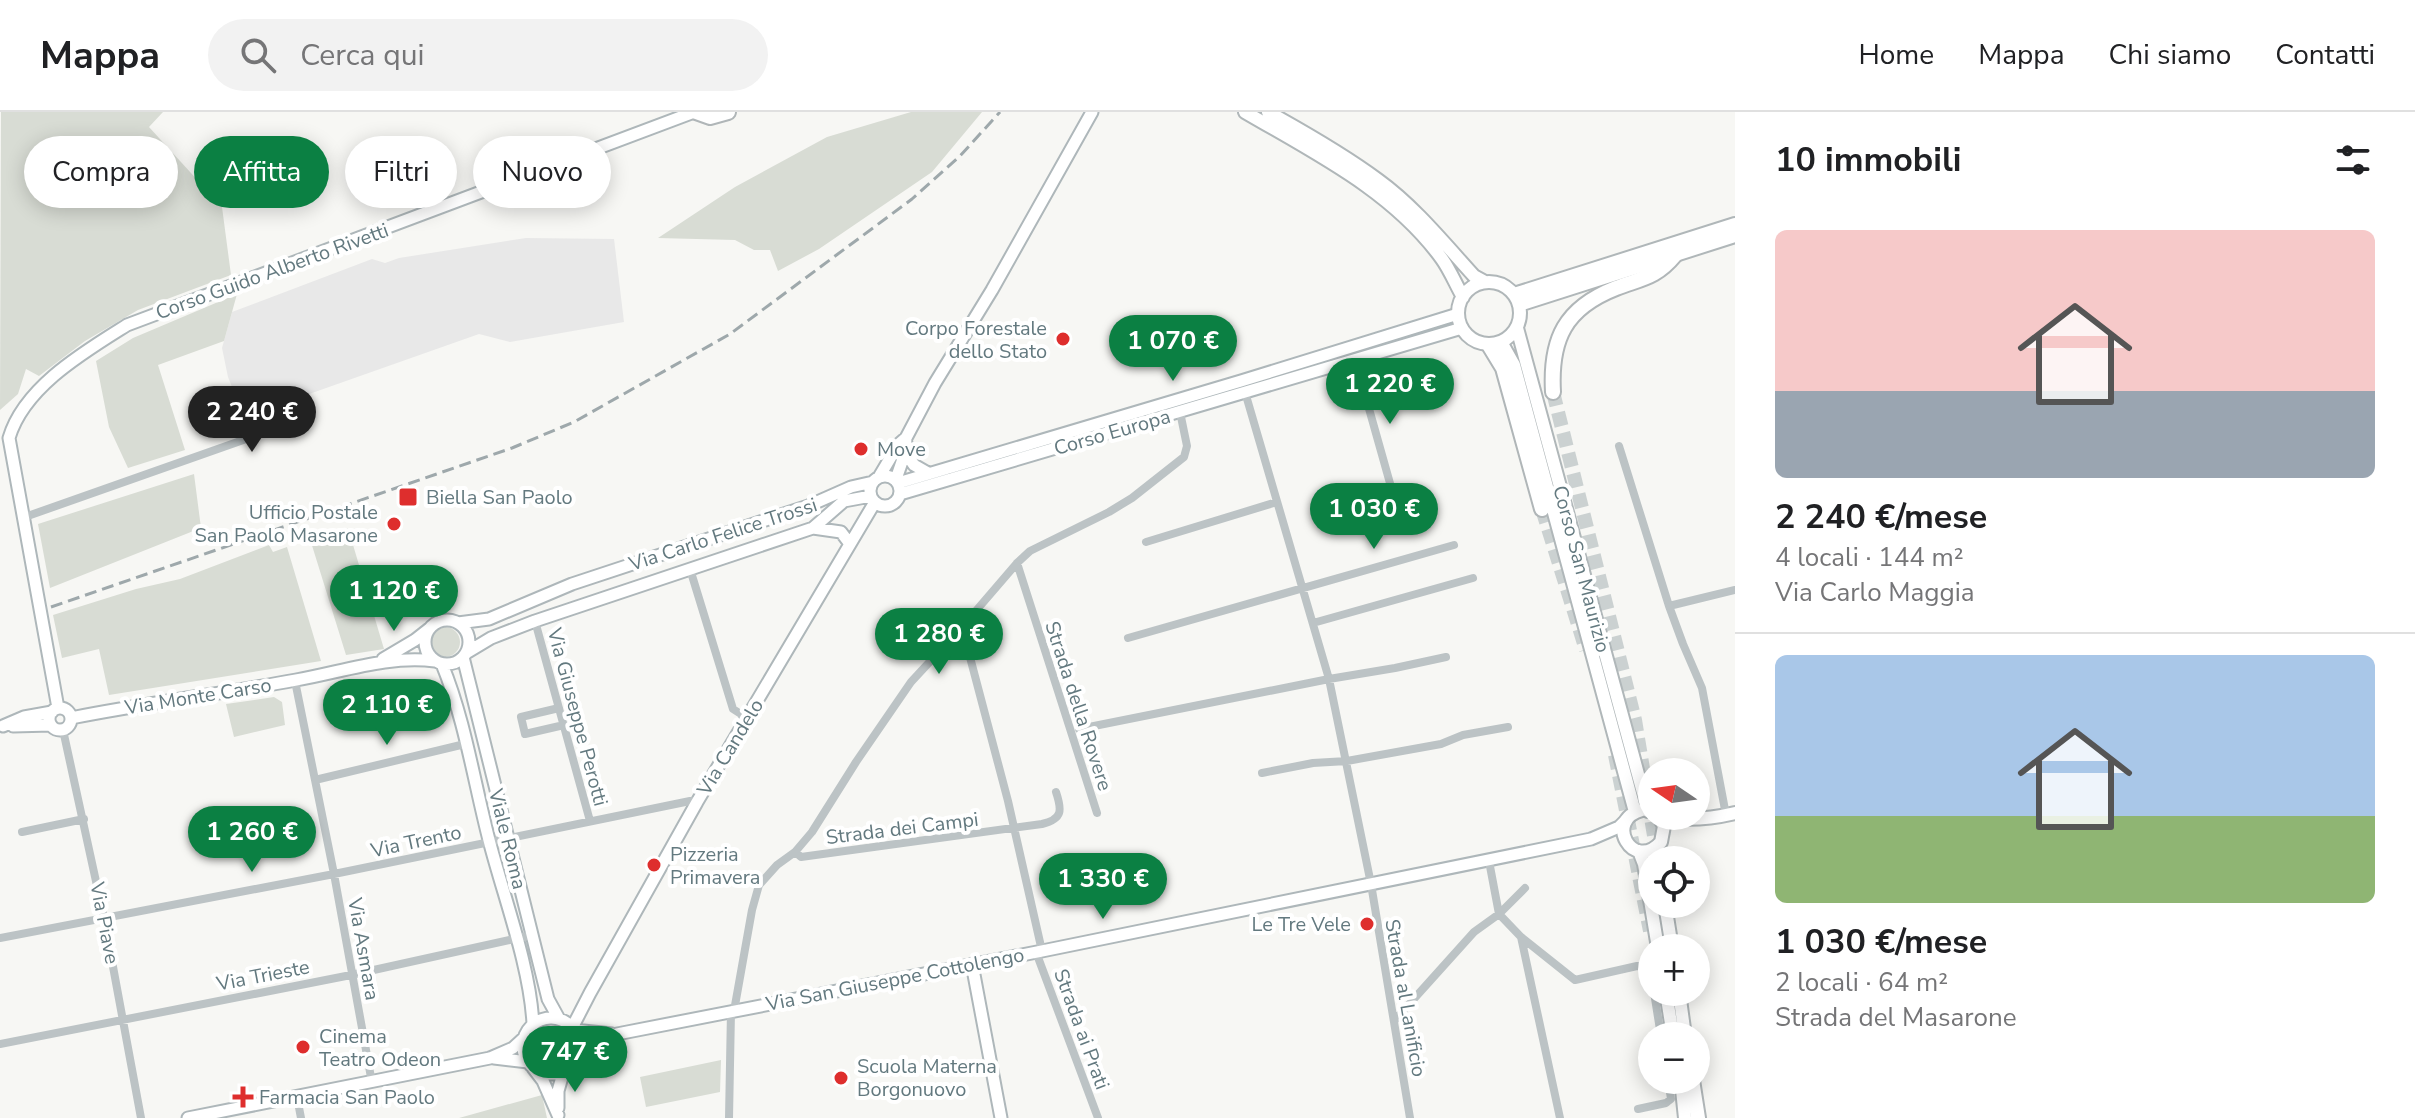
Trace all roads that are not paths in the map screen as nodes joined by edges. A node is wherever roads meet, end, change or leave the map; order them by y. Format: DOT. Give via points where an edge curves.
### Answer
graph roads {
  1 [pos="695,112"];
  2 [pos="728,112"];
  3 [pos="1092,112"];
  4 [pos="1245,112"];
  5 [pos="1268,112"];
  6 [pos="1735,224"];
  7 [pos="1735,236"];
  8 [pos="1675,255"];
  9 [pos="1485,282"];
  10 [pos="1463,297"];
  11 [pos="1516,299"];
  12 [pos="1458,314"];
  13 [pos="1462,328"];
  14 [pos="1517,328"];
  15 [pos="1495,344"];
  16 [pos="1355,359"];
  17 [pos="1245,392"];
  18 [pos="1553,392"];
  19 [pos="1180,412"];
  20 [pos="283,426"];
  21 [pos="906,438"];
  22 [pos="1619,446"];
  23 [pos="905,452"];
  24 [pos="928,473"];
  25 [pos="876,479"];
  26 [pos="898,486"];
  27 [pos="873,499"];
  28 [pos="1395,501"];
  29 [pos="1277,502"];
  30 [pos="1542,509"];
  31 [pos="22,518"];
  32 [pos="813,528"];
  33 [pos="1146,542"];
  34 [pos="850,544"];
  35 [pos="1454,545"];
  36 [pos="1017,563"];
  37 [pos="690,569"];
  38 [pos="1473,578"];
  39 [pos="1303,588"];
  40 [pos="1735,590"];
  41 [pos="1669,606"];
  42 [pos="535,621"];
  43 [pos="458,623"];
  44 [pos="1313,623"];
  45 [pos="432,626"];
  46 [pos="962,627"];
  47 [pos="1128,638"];
  48 [pos="465,655"];
  49 [pos="1446,657"];
  50 [pos="439,662"];
  51 [pos="372,664"];
  52 [pos="1329,679"];
  53 [pos="295,681"];
  54 [pos="559,708"];
  55 [pos="55,710"];
  56 [pos="71,718"];
  57 [pos="747,718"];
  58 [pos="564,725"];
  59 [pos="2,726"];
  60 [pos="57,727"];
  61 [pos="1508,727"];
  62 [pos="1079,729"];
  63 [pos="465,744"];
  64 [pos="1347,761"];
  65 [pos="1262,773"];
  66 [pos="315,780"];
  67 [pos="1638,785"];
  68 [pos="1638,788"];
  69 [pos="1056,792"];
  70 [pos="697,802"];
  71 [pos="1097,813"];
  72 [pos="1731,814"];
  73 [pos="1710,817"];
  74 [pos="84,819"];
  75 [pos="1638,819"];
  76 [pos="590,821"];
  77 [pos="1638,821"];
  78 [pos="1014,829"];
  79 [pos="1663,830"];
  80 [pos="1674,830"];
  81 [pos="22,832"];
  82 [pos="1596,838"];
  83 [pos="508,839"];
  84 [pos="490,842"];
  85 [pos="1661,842"];
  86 [pos="1661,846"];
  87 [pos="1633,848"];
  88 [pos="795,852"];
  89 [pos="1489,861"];
  90 [pos="334,874"];
  91 [pos="1371,884"];
  92 [pos="1525,888"];
  93 [pos="1499,914"];
  94 [pos="104,918"];
  95 [pos="1656,934"];
  96 [pos="532,935"];
  97 [pos="1521,937"];
  98 [pos="0,938"];
  99 [pos="516,939"];
  100 [pos="1039,951"];
  101 [pos="972,964"];
  102 [pos="1638,966"];
  103 [pos="351,975"];
  104 [pos="733,1011"];
  105 [pos="124,1019"];
  106 [pos="1394,1021"];
  107 [pos="533,1024"];
  108 [pos="567,1025"];
  109 [pos="617,1034"];
  110 [pos="525,1037"];
  111 [pos="0,1044"];
  112 [pos="577,1054"];
  113 [pos="490,1058"];
  114 [pos="531,1064"];
  115 [pos="564,1070"];
  116 [pos="372,1083"];
  117 [pos="1670,1094"];
  118 [pos="1682,1094"];
  119 [pos="1696,1094"];
  120 [pos="1698,1094"];
  121 [pos="297,1097"];
  122 [pos="1638,1109"];
  123 [pos="558,1116"];
  124 [pos="141,1118"];
  125 [pos="188,1118"];
  126 [pos="301,1118"];
  127 [pos="729,1118"];
  128 [pos="1001,1118"];
  129 [pos="1098,1118"];
  130 [pos="1410,1118"];
  131 [pos="1560,1118"];
  132 [pos="1685,1118"];
  133 [pos="1698,1118"];
  134 [pos="1705,1118"];
  1 -- 2 [label="highway" via="710,117"];
  1 -- 31 [label="main road, Corso Guido Alberto Rivetti" via="127,325 60,371 14,422 9,438"];
  3 -- 21 [label="main road, Via Candelo"];
  4 -- 10 [label="main road" via="1372,189 1443,260"];
  5 -- 9 [label="main road" via="1380,181"];
  6 -- 11 [label="main road"];
  7 -- 8 [label="main road"];
  8 -- 11 [label="main road"];
  8 -- 18 [label="highway" via="1663,269 1586,302 1566,322 1555,347"];
  9 -- 10 [label="main road"];
  9 -- 11 [label="main road" via="1505,287"];
  10 -- 12 [label="main road"];
  11 -- 14 [label="main road"];
  12 -- 13 [label="main road"];
  12 -- 24 [label="main road, Corso Europa"];
  13 -- 15 [label="main road" via="1473,340"];
  13 -- 16 [label="main road, Corso Europa"];
  14 -- 15 [label="main road"];
  14 -- 67 [label="main road, Corso San Maurizio"];
  15 -- 30 [label="highway"];
  15 -- 68 [label="main road, Corso San Maurizio" via="1514,365"];
  16 -- 17 [label="main road, Corso Europa"];
  16 -- 28 [label="street"];
  17 -- 19 [label="main road, Corso Europa"];
  17 -- 29 [label="street, Strada al Lanificio"];
  19 -- 26 [label="main road, Corso Europa"];
  19 -- 36 [label="street" via="1184,457 1132,498 1030,551"];
  20 -- 31 [label="street"];
  21 -- 23 [label="main road, Via Candelo"];
  21 -- 25 [label="main road, Via Candelo"];
  22 -- 41 [label="street"];
  23 -- 24 [label="main road"];
  23 -- 26 [label="main road, Via Candelo"];
  24 -- 26 [label="main road, Corso Europa"];
  25 -- 26 [label="main road" via="888,476"];
  25 -- 27 [label="main road, Via Candelo" via="870,489"];
  25 -- 43 [label="main road, Via Carlo Felice Trossi" via="572,584 489,619"];
  26 -- 27 [label="main road" via="892,505"];
  27 -- 32 [label="main road, Via Carlo Felice Trossi" via="844,501"];
  27 -- 34 [label="main road, Via Candelo"];
  29 -- 33 [label="street"];
  29 -- 39 [label="street, Strada al Lanificio"];
  31 -- 55 [label="main road"];
  32 -- 34 [label="main road, Via Carlo Felice Trossi" via="841,532"];
  32 -- 37 [label="main road, Via Carlo Felice Trossi"];
  34 -- 57 [label="main road, Via Candelo"];
  35 -- 39 [label="street"];
  36 -- 46 [label="street"];
  36 -- 71 [label="street, Strada della Rovere"];
  37 -- 42 [label="main road, Via Carlo Felice Trossi"];
  37 -- 57 [label="street" via="733,709"];
  38 -- 44 [label="street"];
  39 -- 44 [label="street, Strada al Lanificio"];
  39 -- 47 [label="street"];
  40 -- 41 [label="street"];
  41 -- 72 [label="street" via="1702,688"];
  42 -- 48 [label="main road, Via Carlo Felice Trossi"];
  42 -- 54 [label="street, Via Giuseppe Perotti"];
  43 -- 45 [label="main road" via="444,620"];
  43 -- 48 [label="main road" via="468,636"];
  44 -- 52 [label="street, Strada al Lanificio"];
  45 -- 50 [label="main road" via="425,644"];
  45 -- 51 [label="main road, Via Monte Carso"];
  46 -- 78 [label="street"];
  46 -- 88 [label="street" via="911,682"];
  48 -- 50 [label="main road" via="454,663"];
  48 -- 83 [label="main road, Viale Roma"];
  49 -- 52 [label="street"];
  50 -- 51 [label="main road, Via Monte Carso" via="404,659"];
  50 -- 63 [label="main road, Viale Roma" via="454,692"];
  51 -- 53 [label="main road, Via Monte Carso"];
  52 -- 62 [label="street"];
  52 -- 64 [label="street, Strada al Lanificio"];
  53 -- 56 [label="main road, Via Monte Carso"];
  53 -- 66 [label="street, Via Asmara"];
  54 -- 58 [label="street, Via Giuseppe Perotti"];
  54 -- 58 [label="street" via="521,717 525,734"];
  55 -- 56 [label="main road" via="68,712"];
  55 -- 59 [label="main road"];
  55 -- 60 [label="main road" via="49,720"];
  56 -- 60 [label="main road" via="69,725"];
  57 -- 70 [label="main road, Via Candelo"];
  58 -- 76 [label="street, Via Giuseppe Perotti"];
  59 -- 60 [label="main road"];
  60 -- 74 [label="street, Via Piave"];
  61 -- 64 [label="street"];
  63 -- 66 [label="street"];
  63 -- 84 [label="main road, Viale Roma"];
  64 -- 65 [label="street"];
  64 -- 91 [label="street, Strada al Lanificio"];
  66 -- 90 [label="street, Via Asmara"];
  69 -- 78 [label="street, Strada dei Campi" via="1060,805 1054,821"];
  70 -- 76 [label="street, Via Trento"];
  70 -- 108 [label="main road, Via Candelo"];
  72 -- 73 [label="main road"];
  74 -- 81 [label="street"];
  74 -- 94 [label="street, Via Piave"];
  75 -- 82 [label="main road, Via San Giuseppe Cottolengo"];
  76 -- 83 [label="street, Via Trento"];
  77 -- 87 [label="main road" via="1623,833"];
  78 -- 88 [label="street, Strada dei Campi" via="801,857"];
  78 -- 100 [label="street"];
  79 -- 85 [label="main road"];
  80 -- 85 [label="main road"];
  82 -- 87 [label="main road, Via San Giuseppe Cottolengo" via="1620,840"];
  82 -- 89 [label="main road, Via San Giuseppe Cottolengo"];
  83 -- 84 [label="street, Via Trento"];
  83 -- 96 [label="main road, Viale Roma"];
  84 -- 90 [label="street, Via Trento"];
  84 -- 99 [label="main road, Viale Roma"];
  85 -- 86 [label="main road"];
  85 -- 87 [label="main road" via="1649,851"];
  87 -- 95 [label="main road" via="1644,864"];
  88 -- 104 [label="street" via="759,885"];
  89 -- 91 [label="main road, Via San Giuseppe Cottolengo"];
  89 -- 93 [label="street"];
  90 -- 94 [label="street, Via Trento"];
  90 -- 103 [label="street, Via Asmara"];
  91 -- 100 [label="main road, Via San Giuseppe Cottolengo"];
  91 -- 106 [label="street, Strada al Lanificio"];
  92 -- 93 [label="street"];
  93 -- 97 [label="street"];
  93 -- 106 [label="street" via="1474,932"];
  94 -- 98 [label="street, Via Trento"];
  94 -- 105 [label="street, Via Piave"];
  96 -- 99 [label="street, Via Trieste"];
  96 -- 108 [label="main road, Viale Roma" via="548,999"];
  97 -- 102 [label="street" via="1575,980"];
  97 -- 131 [label="street"];
  99 -- 103 [label="street, Via Trieste"];
  99 -- 107 [label="main road, Viale Roma"];
  100 -- 101 [label="main road, Via San Giuseppe Cottolengo"];
  100 -- 129 [label="street, Strada ai Prati"];
  101 -- 104 [label="main road, Via San Giuseppe Cottolengo"];
  101 -- 128 [label="main road"];
  103 -- 105 [label="street, Via Trieste"];
  103 -- 116 [label="street, Via Asmara"];
  104 -- 109 [label="main road, Via San Giuseppe Cottolengo"];
  104 -- 127 [label="street"];
  105 -- 111 [label="street, Via Trieste"];
  105 -- 124 [label="street, Via Piave"];
  106 -- 130 [label="street, Strada al Lanificio"];
  107 -- 108 [label="main road" via="550,1018"];
  107 -- 110 [label="main road"];
  108 -- 109 [label="main road, Via San Giuseppe Cottolengo"];
  108 -- 112 [label="main road"];
  109 -- 112 [label="main road, Via San Giuseppe Cottolengo"];
  110 -- 113 [label="main road"];
  110 -- 114 [label="main road"];
  112 -- 115 [label="main road"];
  113 -- 114 [label="main road"];
  113 -- 116 [label="main road"];
  114 -- 115 [label="main road" via="548,1073"];
  114 -- 123 [label="main road"];
  115 -- 123 [label="main road"];
  116 -- 121 [label="main road"];
  117 -- 122 [label="street" via="1666,1103"];
  118 -- 132 [label="main road"];
  119 -- 133 [label="highway"];
  120 -- 134 [label="main road"];
  121 -- 125 [label="main road"];
  121 -- 126 [label="street"];
}
